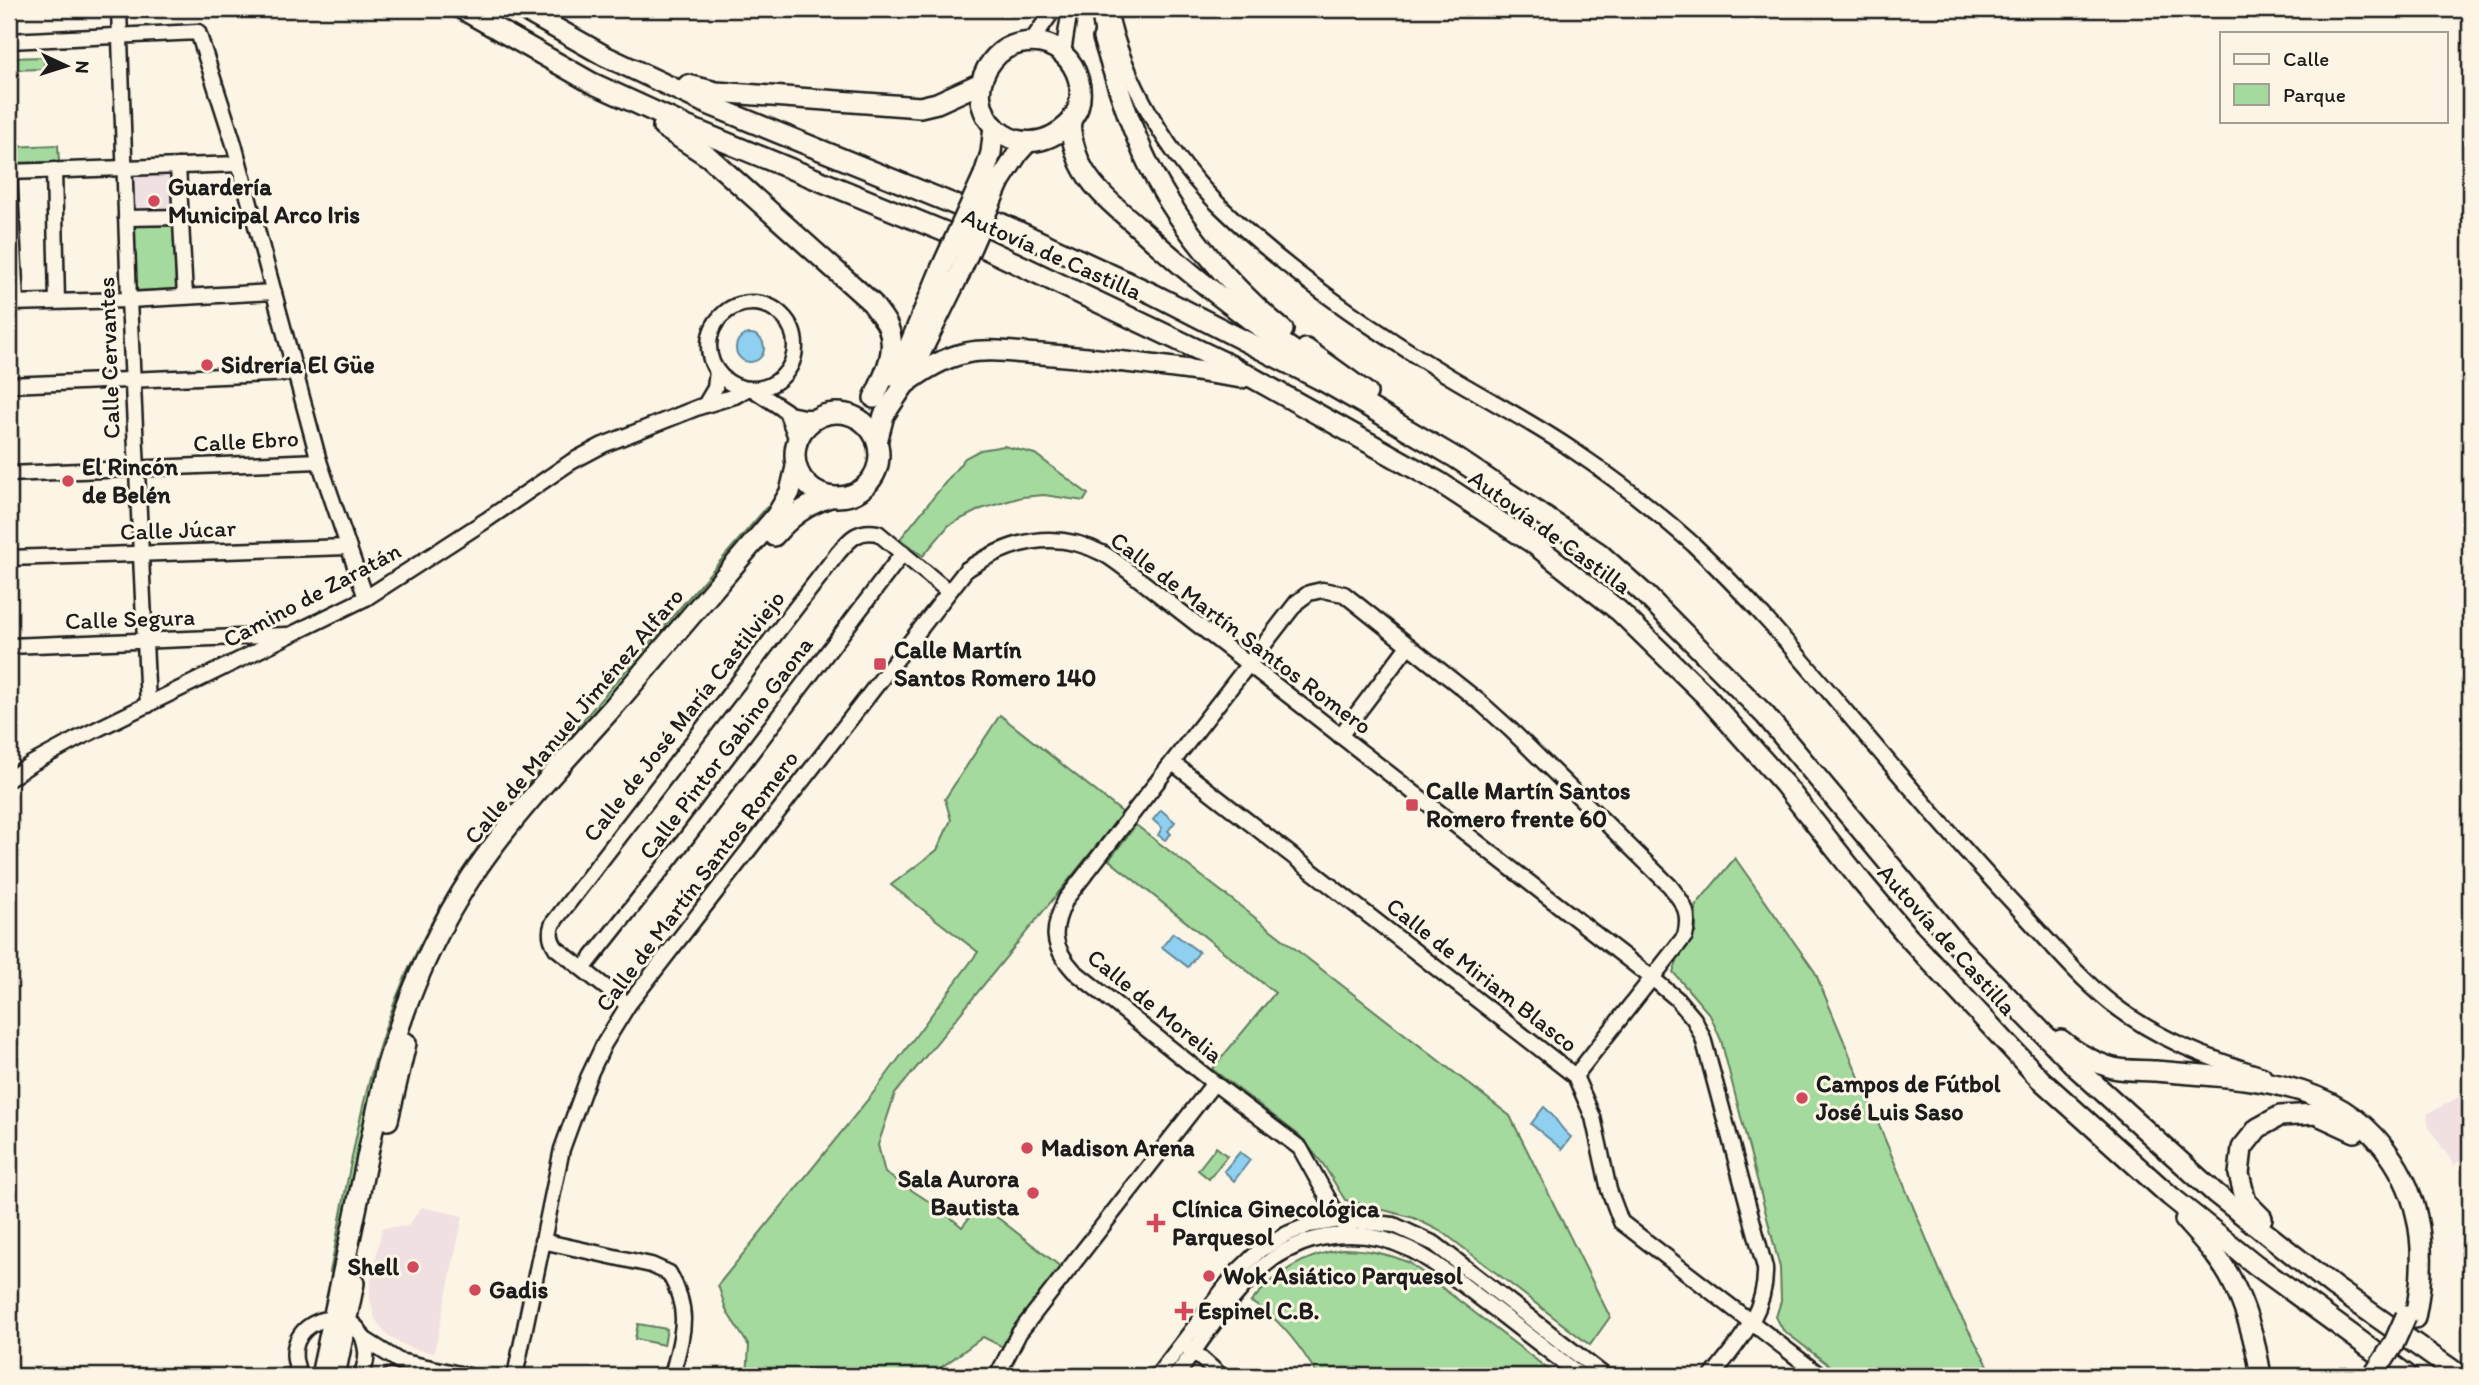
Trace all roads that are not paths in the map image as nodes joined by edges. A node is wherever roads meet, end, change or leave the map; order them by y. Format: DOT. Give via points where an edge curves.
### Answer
graph roads {
  1 [pos="119,9"];
  2 [pos="462,9"];
  3 [pos="522,9"];
  4 [pos="1054,9"];
  5 [pos="1070,9"];
  6 [pos="1099,9"];
  7 [pos="1109,9"];
  8 [pos="120,36"];
  9 [pos="1103,38"];
  10 [pos="9,41"];
  11 [pos="1031,42"];
  12 [pos="1063,53"];
  13 [pos="612,60"];
  14 [pos="592,83"];
  15 [pos="981,83"];
  16 [pos="1071,122"];
  17 [pos="994,126"];
  18 [pos="1027,142"];
  19 [pos="239,164"];
  20 [pos="178,166"];
  21 [pos="125,169"];
  22 [pos="54,170"];
  23 [pos="9,173"];
  24 [pos="992,178"];
  25 [pos="10,208"];
  26 [pos="180,217"];
  27 [pos="126,218"];
  28 [pos="950,272"];
  29 [pos="274,292"];
  30 [pos="185,296"];
  31 [pos="129,300"];
  32 [pos="57,301"];
  33 [pos="12,303"];
  34 [pos="717,371"];
  35 [pos="296,373"];
  36 [pos="780,379"];
  37 [pos="1253,379"];
  38 [pos="132,381"];
  39 [pos="905,384"];
  40 [pos="9,385"];
  41 [pos="750,389"];
  42 [pos="874,398"];
  43 [pos="1375,399"];
  44 [pos="705,405"];
  45 [pos="785,411"];
  46 [pos="846,414"];
  47 [pos="818,417"];
  48 [pos="797,440"];
  49 [pos="877,442"];
  50 [pos="318,461"];
  51 [pos="796,467"];
  52 [pos="137,469"];
  53 [pos="9,474"];
  54 [pos="830,497"];
  55 [pos="348,547"];
  56 [pos="141,553"];
  57 [pos="903,553"];
  58 [pos="1599,553"];
  59 [pos="9,558"];
  60 [pos="948,591"];
  61 [pos="366,598"];
  62 [pos="291,635"];
  63 [pos="253,636"];
  64 [pos="145,642"];
  65 [pos="9,646"];
  66 [pos="1408,646"];
  67 [pos="255,653"];
  68 [pos="1248,665"];
  69 [pos="148,705"];
  70 [pos="1340,736"];
  71 [pos="1173,763"];
  72 [pos="9,779"];
  73 [pos="1977,966"];
  74 [pos="583,969"];
  75 [pos="1652,978"];
  76 [pos="628,1005"];
  77 [pos="1575,1076"];
  78 [pos="1214,1083"];
  79 [pos="2317,1095"];
  80 [pos="1325,1191"];
  81 [pos="2170,1196"];
  82 [pos="1340,1220"];
  83 [pos="1309,1225"];
  84 [pos="1351,1234"];
  85 [pos="542,1241"];
  86 [pos="2334,1287"];
  87 [pos="2410,1317"];
  88 [pos="339,1319"];
  89 [pos="1752,1321"];
  90 [pos="364,1339"];
  91 [pos="1189,1347"];
  92 [pos="300,1376"];
  93 [pos="321,1376"];
  94 [pos="334,1376"];
  95 [pos="360,1376"];
  96 [pos="469,1376"];
  97 [pos="515,1376"];
  98 [pos="672,1376"];
  99 [pos="997,1376"];
  100 [pos="1157,1376"];
  101 [pos="1176,1376"];
  102 [pos="1221,1376"];
  103 [pos="1581,1376"];
  104 [pos="1605,1376"];
  105 [pos="1712,1376"];
  106 [pos="1821,1376"];
  107 [pos="2261,1376"];
  108 [pos="2372,1376"];
  109 [pos="2384,1376"];
  110 [pos="2408,1376"];
  111 [pos="2461,1376"];
  1 -- 8 [label="street, Calle Cervantes"];
  2 -- 14 [label="highway, Autovía de Castilla"];
  3 -- 13 [label="highway, Autovía de Castilla"];
  4 -- 11 [label="street"];
  5 -- 12 [label="street"];
  6 -- 9 [label="street"];
  7 -- 79 [label="street" via="1114,35 1156,124 1220,207 1281,261 1368,325 1572,449 1693,545 1762,613 2065,961 2112,1004 2173,1042 2218,1062 2301,1085"];
  8 -- 10 [label="street"];
  8 -- 19 [label="street" via="198,32"];
  8 -- 21 [label="street, Calle Cervantes"];
  9 -- 43 [label="highway" via="1145,157 1184,223 1225,276 1273,322"];
  11 -- 12 [label="highway"];
  11 -- 15 [label="highway" via="1017,44 993,58"];
  12 -- 16 [label="highway" via="1073,65 1081,94"];
  13 -- 15 [label="highway" via="716,92 886,106 937,103"];
  13 -- 58 [label="highway, Autovía de Castilla" via="705,103 1000,223 1153,294 1457,458"];
  14 -- 37 [label="highway, Autovía de Castilla" via="685,127 982,247"];
  14 -- 42 [label="highway" via="709,157 872,303 888,326 892,342"];
  15 -- 17 [label="highway" via="985,114"];
  16 -- 18 [label="highway" via="1044,141"];
  16 -- 43 [label="highway" via="1079,161 1090,181 1166,253 1274,338"];
  17 -- 18 [label="highway" via="1003,135"];
  17 -- 24 [label="highway"];
  18 -- 24 [label="highway"];
  19 -- 20 [label="street"];
  19 -- 29 [label="street"];
  20 -- 21 [label="street"];
  20 -- 26 [label="street"];
  21 -- 22 [label="street"];
  21 -- 27 [label="street, Calle Cervantes"];
  22 -- 23 [label="street"];
  22 -- 32 [label="street"];
  23 -- 25 [label="street"];
  24 -- 28 [label="highway, bridge"];
  25 -- 33 [label="street"];
  26 -- 27 [label="street"];
  26 -- 30 [label="street"];
  27 -- 31 [label="street, Calle Cervantes"];
  28 -- 39 [label="highway"];
  28 -- 42 [label="highway"];
  29 -- 30 [label="street"];
  29 -- 35 [label="street"];
  30 -- 31 [label="street"];
  31 -- 32 [label="street"];
  31 -- 38 [label="street, Calle Cervantes"];
  32 -- 33 [label="street"];
  34 -- 36 [label="street" via="709,347 716,322 736,306 753,303 777,311 793,331 794,357"];
  34 -- 41 [label="street" via="733,385"];
  34 -- 44 [label="street" via="715,388"];
  35 -- 38 [label="street"];
  35 -- 50 [label="street"];
  36 -- 41 [label="street" via="768,387"];
  36 -- 45 [label="street"];
  37 -- 39 [label="highway" via="1099,359 986,351 947,359"];
  37 -- 81 [label="highway, Autovía de Castilla" via="1439,482 1534,544 1619,611 1737,729 1861,881 2040,1079"];
  38 -- 40 [label="street"];
  38 -- 52 [label="street, Calle Cervantes"];
  39 -- 49 [label="highway" via="884,415"];
  41 -- 44 [label="street, Camino de Zaratán"];
  41 -- 45 [label="street"];
  42 -- 46 [label="highway"];
  43 -- 58 [label="highway" via="1466,450 1546,505"];
  44 -- 61 [label="street, Camino de Zaratán" via="571,462"];
  45 -- 47 [label="street"];
  45 -- 48 [label="street"];
  46 -- 47 [label="highway"];
  46 -- 49 [label="highway" via="865,424"];
  47 -- 48 [label="highway"];
  48 -- 51 [label="highway"];
  49 -- 54 [label="highway" via="879,454 872,478 854,494"];
  50 -- 52 [label="street, Calle Ebro"];
  50 -- 55 [label="street"];
  51 -- 54 [label="highway" via="808,486"];
  51 -- 88 [label="highway, Calle de Manuel Jiménez Alfaro" via="790,492 776,516 543,783 472,876 445,921 419,974 386,1068"];
  52 -- 53 [label="street, Calle Ebro"];
  52 -- 56 [label="street, Calle Cervantes"];
  54 -- 88 [label="highway, Calle de Manuel Jiménez Alfaro" via="806,506 786,522 521,830 458,922 410,1030"];
  55 -- 56 [label="street, Calle Júcar"];
  55 -- 61 [label="street"];
  56 -- 59 [label="street, Calle Júcar"];
  56 -- 64 [label="street, Calle Cervantes"];
  57 -- 60 [label="street, Calle de José María Castilviejo"];
  57 -- 74 [label="street, Calle Pintor Gabino Gaona"];
  57 -- 74 [label="street, Calle de José María Castilviejo" via="878,533 868,531 853,537 615,842 550,930 556,948"];
  58 -- 73 [label="highway, Autovía de Castilla" via="1765,715"];
  60 -- 68 [label="street, Calle de Martín Santos Romero" via="966,570 1009,545 1063,541 1104,555"];
  60 -- 76 [label="street, Calle de Martín Santos Romero"];
  61 -- 62 [label="street, Camino de Zaratán"];
  62 -- 63 [label="street, Calle Segura"];
  62 -- 67 [label="street, Camino de Zaratán"];
  63 -- 64 [label="street, Calle Segura"];
  63 -- 67 [label="street" via="259,645"];
  64 -- 65 [label="street, Calle Segura"];
  64 -- 69 [label="street, Calle Cervantes"];
  66 -- 68 [label="street, Calle de Morelia" via="1344,594 1322,590 1297,602"];
  66 -- 70 [label="street"];
  66 -- 75 [label="street, Calle de Morelia" via="1511,730 1685,905 1685,936"];
  67 -- 69 [label="street, Camino de Zaratán"];
  68 -- 70 [label="street, Calle de Martín Santos Romero"];
  68 -- 71 [label="street, Calle de Morelia"];
  69 -- 72 [label="street, Camino de Zaratán"];
  70 -- 75 [label="street, Calle de Martín Santos Romero"];
  71 -- 77 [label="street, Calle de Miriam Blasco"];
  71 -- 78 [label="street, Calle de Morelia" via="1066,899 1055,938 1074,971"];
  73 -- 79 [label="highway" via="2003,983 2066,1044 2113,1068 2267,1082"];
  73 -- 86 [label="highway, Autovía de Castilla" via="2155,1141"];
  74 -- 76 [label="street, Calle de José María Castilviejo"];
  75 -- 77 [label="street, Calle de Morelia"];
  75 -- 89 [label="street, Calle de Martín Santos Romero" via="1694,1019 1710,1059 1765,1268 1763,1295"];
  76 -- 85 [label="street, Calle de Martín Santos Romero" via="578,1101 562,1149"];
  77 -- 89 [label="street, Calle de Miriam Blasco" via="1593,1117 1621,1222"];
  78 -- 80 [label="street, Calle de Morelia" via="1300,1148"];
  78 -- 99 [label="street" via="1018,1333"];
  79 -- 87 [label="highway" via="2358,1121 2385,1147 2416,1208 2423,1249 2420,1292"];
  80 -- 82 [label="street, Calle de Morelia"];
  80 -- 83 [label="street" via="1320,1211"];
  81 -- 107 [label="highway" via="2232,1281"];
  81 -- 110 [label="highway, Autovía de Castilla"];
  82 -- 83 [label="street"];
  82 -- 84 [label="street, Calle de Morelia"];
  82 -- 104 [label="street" via="1394,1225 1435,1244"];
  83 -- 91 [label="street" via="1260,1250 1237,1273"];
  84 -- 91 [label="street" via="1302,1243 1273,1259"];
  84 -- 103 [label="street" via="1395,1242 1435,1262"];
  85 -- 97 [label="street, Calle de Martín Santos Romero"];
  85 -- 98 [label="street" via="669,1273 684,1318"];
  86 -- 87 [label="highway" via="2246,1202 2239,1174 2242,1149 2258,1128 2280,1116 2316,1114 2351,1129 2378,1154 2407,1210 2414,1250"];
  86 -- 111 [label="highway, Autovía de Castilla"];
  87 -- 108 [label="highway, bridge"];
  87 -- 109 [label="highway" via="2405,1342"];
  88 -- 90 [label="street"];
  88 -- 92 [label="street" via="311,1324 297,1341 294,1356"];
  88 -- 93 [label="highway, Calle de Manuel Jiménez Alfaro"];
  88 -- 94 [label="highway, Calle de Manuel Jiménez Alfaro"];
  89 -- 105 [label="street, Calle de Martín Santos Romero"];
  89 -- 106 [label="street, Calle de Miriam Blasco"];
  90 -- 95 [label="street" via="366,1363"];
  90 -- 96 [label="street" via="400,1361"];
  91 -- 100 [label="street"];
  91 -- 101 [label="street"];
  91 -- 102 [label="street"];
}
